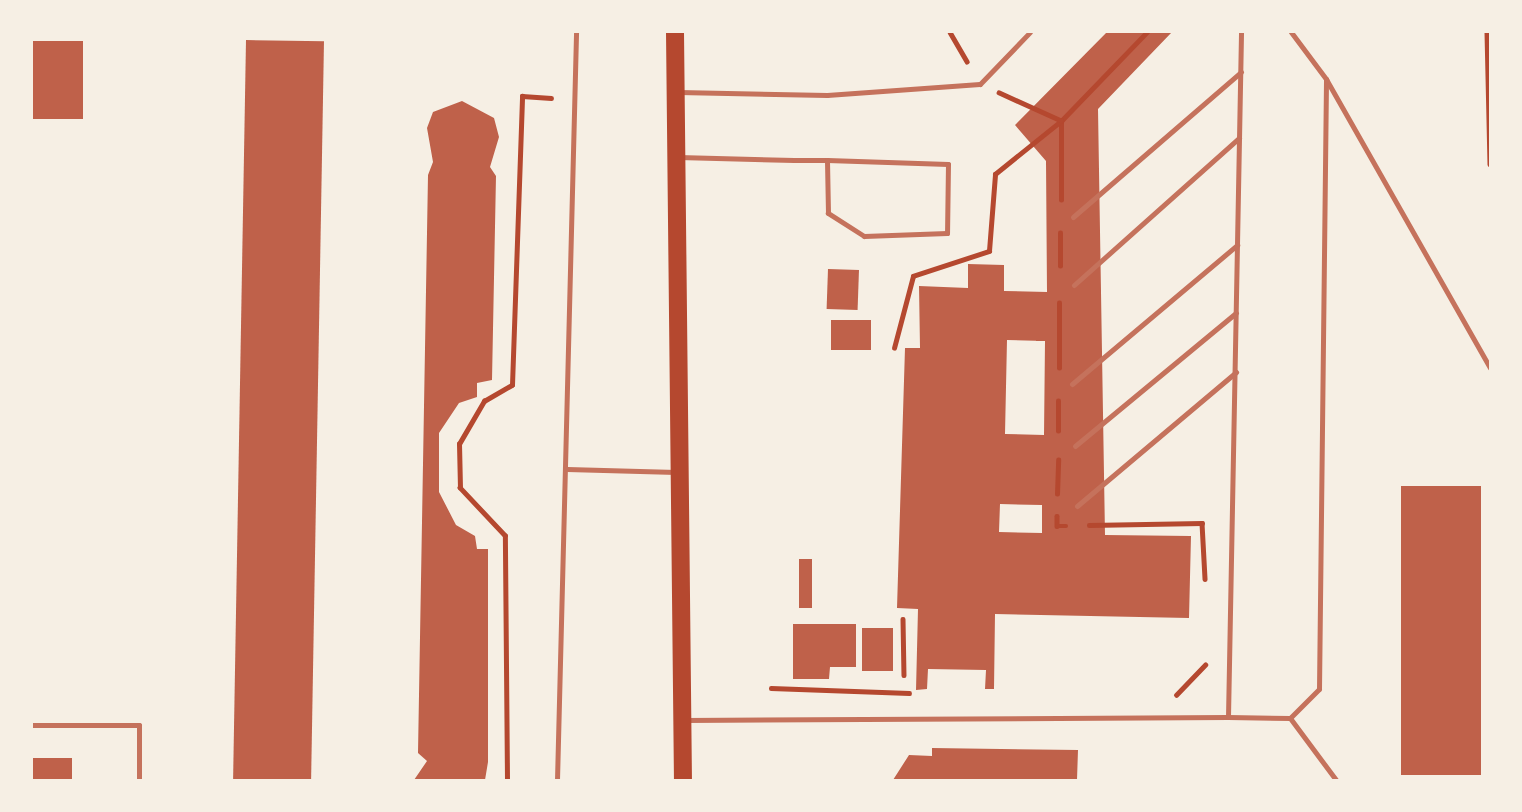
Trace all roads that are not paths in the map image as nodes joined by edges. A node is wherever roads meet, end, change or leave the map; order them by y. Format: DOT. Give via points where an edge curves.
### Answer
graph roads {
  1 [pos="576,32"];
  2 [pos="675,32"];
  3 [pos="1030,32"];
  4 [pos="1241,32"];
  5 [pos="1291,32"];
  6 [pos="1241,72"];
  7 [pos="1326,79"];
  8 [pos="675,92"];
  9 [pos="1239,138"];
  10 [pos="675,157"];
  11 [pos="827,160"];
  12 [pos="1073,217"];
  13 [pos="1237,245"];
  14 [pos="1074,285"];
  15 [pos="1236,313"];
  16 [pos="1490,368"];
  17 [pos="1236,372"];
  18 [pos="1072,384"];
  19 [pos="1075,446"];
  20 [pos="567,469"];
  21 [pos="679,472"];
  22 [pos="1077,506"];
  23 [pos="1228,717"];
  24 [pos="1290,718"];
  25 [pos="684,720"];
  26 [pos="32,725"];
  27 [pos="139,780"];
  28 [pos="557,780"];
  29 [pos="682,780"];
  30 [pos="1336,780"];
  1 -- 20 [label="lane"];
  2 -- 8 [label="main road"];
  3 -- 8 [label="lane" via="980,84 827,95"];
  4 -- 6 [label="lane"];
  5 -- 7 [label="lane"];
  6 -- 9 [label="lane"];
  6 -- 12 [label="lane"];
  7 -- 16 [label="lane"];
  7 -- 24 [label="lane" via="1319,689"];
  8 -- 10 [label="main road"];
  9 -- 13 [label="lane"];
  9 -- 14 [label="lane"];
  10 -- 11 [label="lane"];
  10 -- 21 [label="main road"];
  11 -- 11 [label="lane" via="947,164 947,233 864,236 828,213"];
  13 -- 15 [label="lane"];
  13 -- 18 [label="lane"];
  15 -- 17 [label="lane"];
  15 -- 19 [label="lane"];
  17 -- 22 [label="lane"];
  17 -- 23 [label="lane"];
  20 -- 21 [label="lane"];
  20 -- 28 [label="lane"];
  21 -- 25 [label="main road"];
  23 -- 24 [label="lane"];
  23 -- 25 [label="lane"];
  24 -- 30 [label="lane"];
  25 -- 29 [label="main road"];
  26 -- 27 [label="lane" via="139,725"];
}
